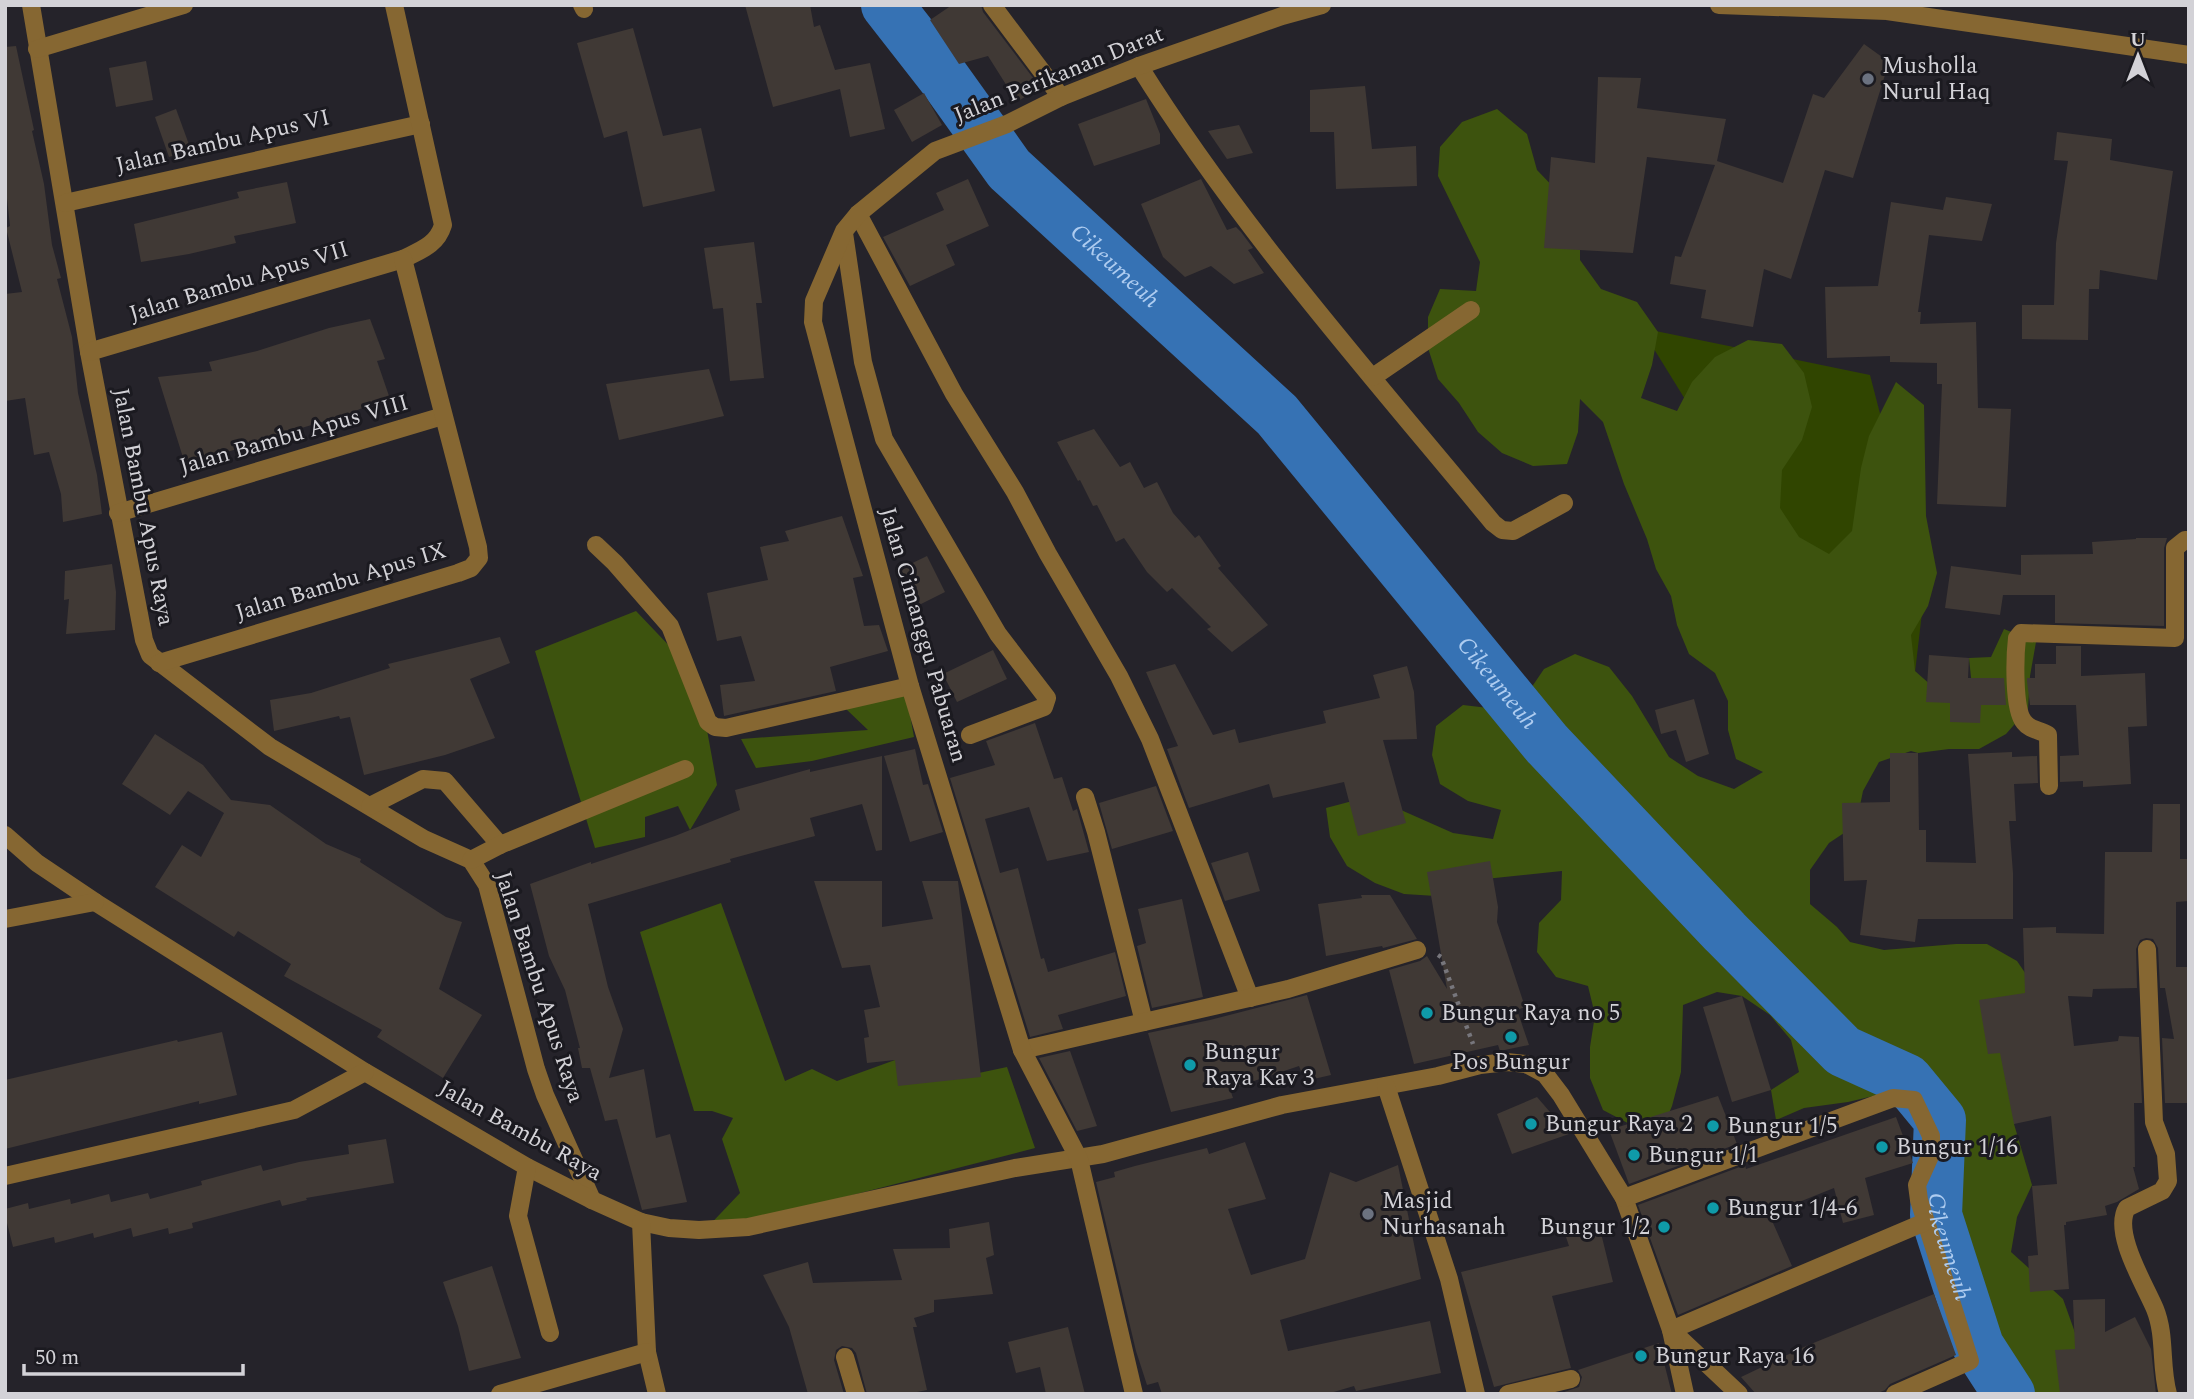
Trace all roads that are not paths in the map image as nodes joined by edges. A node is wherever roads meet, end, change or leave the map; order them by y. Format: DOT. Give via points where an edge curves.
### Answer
graph roads {
  1 [pos="31,5"];
  2 [pos="184,5"];
  3 [pos="394,5"];
  4 [pos="992,5"];
  5 [pos="1322,5"];
  6 [pos="1719,5"];
  7 [pos="1970,14"];
  8 [pos="37,48"];
  9 [pos="2189,55"];
  10 [pos="1139,66"];
  11 [pos="1061,97"];
  12 [pos="421,124"];
  13 [pos="935,151"];
  14 [pos="65,203"];
  15 [pos="858,215"];
  16 [pos="844,231"];
  17 [pos="403,259"];
  18 [pos="1471,310"];
  19 [pos="89,352"];
  20 [pos="1373,377"];
  21 [pos="443,416"];
  22 [pos="1564,503"];
  23 [pos="118,513"];
  24 [pos="2189,540"];
  25 [pos="596,545"];
  26 [pos="159,663"];
  27 [pos="911,686"];
  28 [pos="970,735"];
  29 [pos="685,769"];
  30 [pos="2049,786"];
  31 [pos="1085,797"];
  32 [pos="370,806"];
  33 [pos="5,835"];
  34 [pos="500,845"];
  35 [pos="471,860"];
  36 [pos="95,902"];
  37 [pos="5,919"];
  38 [pos="2147,949"];
  39 [pos="1418,950"];
  40 [pos="1250,998"];
  41 [pos="1144,1022"];
  42 [pos="1022,1051"];
  43 [pos="365,1072"];
  44 [pos="1386,1086"];
  45 [pos="1079,1159"];
  46 [pos="527,1167"];
  47 [pos="5,1176"];
  48 [pos="1624,1198"];
  49 [pos="592,1200"];
  50 [pos="641,1222"];
  51 [pos="1924,1222"];
  52 [pos="1671,1330"];
  53 [pos="550,1333"];
  54 [pos="647,1352"];
  55 [pos="845,1357"];
  56 [pos="1571,1379"];
  57 [pos="500,1394"];
  58 [pos="657,1394"];
  59 [pos="856,1394"];
  60 [pos="1134,1394"];
  61 [pos="1476,1394"];
  62 [pos="1508,1394"];
  63 [pos="1685,1394"];
  64 [pos="1739,1394"];
  65 [pos="1895,1394"];
  66 [pos="2168,1394"];
  1 -- 8 [label="street, Jalan Bambu Apus Raya"];
  2 -- 8 [label="street"];
  3 -- 12 [label="street, Jalan Bambu Apus VII"];
  4 -- 11 [label="street"];
  5 -- 10 [label="street, Jalan Perikanan Darat"];
  6 -- 7 [label="street"];
  7 -- 9 [label="street"];
  8 -- 14 [label="street, Jalan Bambu Apus Raya"];
  10 -- 11 [label="street, Jalan Perikanan Darat"];
  10 -- 20 [label="street" via="1186,138"];
  11 -- 13 [label="street, Jalan Perikanan Darat" via="1007,124"];
  12 -- 14 [label="street, Jalan Bambu Apus VI"];
  12 -- 17 [label="street, Jalan Bambu Apus VII" via="443,225 430,246"];
  13 -- 15 [label="street, Jalan Cimanggu Pabuaran"];
  14 -- 19 [label="street, Jalan Bambu Apus Raya"];
  15 -- 16 [label="street, Jalan Cimanggu Pabuaran"];
  15 -- 40 [label="street" via="954,394 1015,492 1124,687 1150,739"];
  16 -- 27 [label="street, Jalan Cimanggu Pabuaran" via="814,301 813,322"];
  16 -- 28 [label="street" via="863,362 884,439 998,634 1047,698 1044,708"];
  17 -- 19 [label="street, Jalan Bambu Apus VII"];
  17 -- 21 [label="street, Jalan Bambu Apus IX"];
  18 -- 20 [label="street"];
  19 -- 23 [label="street, Jalan Bambu Apus Raya"];
  20 -- 22 [label="street" via="1502,530 1513,531"];
  21 -- 23 [label="street, Jalan Bambu Apus VIII"];
  21 -- 26 [label="street, Jalan Bambu Apus IX" via="478,547 479,558 471,568"];
  23 -- 26 [label="street, Jalan Bambu Apus Raya" via="144,640"];
  24 -- 30 [label="street" via="2175,548 2175,638 2021,634 2017,638 2017,706 2021,720 2048,735"];
  25 -- 27 [label="street" via="670,626 708,722 715,727"];
  26 -- 32 [label="street, Jalan Bambu Apus Raya" via="270,747"];
  27 -- 42 [label="street, Jalan Cimanggu Pabuaran"];
  29 -- 34 [label="street"];
  31 -- 41 [label="street"];
  32 -- 34 [label="street" via="423,779 446,781"];
  32 -- 35 [label="street, Jalan Bambu Apus Raya" via="446,851"];
  33 -- 36 [label="street, Jalan Bambu Raya"];
  34 -- 35 [label="street"];
  35 -- 49 [label="street, Jalan Bambu Apus Raya" via="487,885 545,1095"];
  36 -- 37 [label="street"];
  36 -- 43 [label="street, Jalan Bambu Raya"];
  38 -- 66 [label="street" via="2154,1122 2166,1154 2168,1181 2162,1191 2127,1208 2123,1220 2131,1257 2156,1311"];
  39 -- 40 [label="street"];
  40 -- 41 [label="street"];
  41 -- 42 [label="street"];
  42 -- 45 [label="street, Jalan Cimanggu Pabuaran"];
  43 -- 46 [label="street, Jalan Bambu Raya"];
  43 -- 47 [label="street" via="294,1110"];
  44 -- 45 [label="street, Jalan Bambu Raya" via="1282,1105"];
  44 -- 48 [label="street, Jalan Bambu Raya" via="1480,1065 1526,1064 1545,1074"];
  44 -- 61 [label="street" via="1449,1279"];
  45 -- 50 [label="street, Jalan Bambu Raya" via="1015,1168 748,1227 699,1230"];
  45 -- 60 [label="street, Jalan Cimanggu Pabuaran"];
  46 -- 49 [label="street, Jalan Bambu Raya"];
  46 -- 53 [label="street" via="518,1216"];
  48 -- 51 [label="street" via="1893,1098 1914,1100 1931,1136 1931,1154 1917,1185"];
  48 -- 52 [label="street, Jalan Bambu Raya"];
  49 -- 50 [label="street, Jalan Bambu Raya"];
  50 -- 54 [label="street"];
  51 -- 52 [label="street"];
  51 -- 65 [label="street" via="1970,1361"];
  52 -- 63 [label="street, Jalan Bambu Raya"];
  52 -- 64 [label="street"];
  54 -- 57 [label="street"];
  54 -- 58 [label="street"];
  55 -- 59 [label="street"];
  56 -- 62 [label="street"];
}
